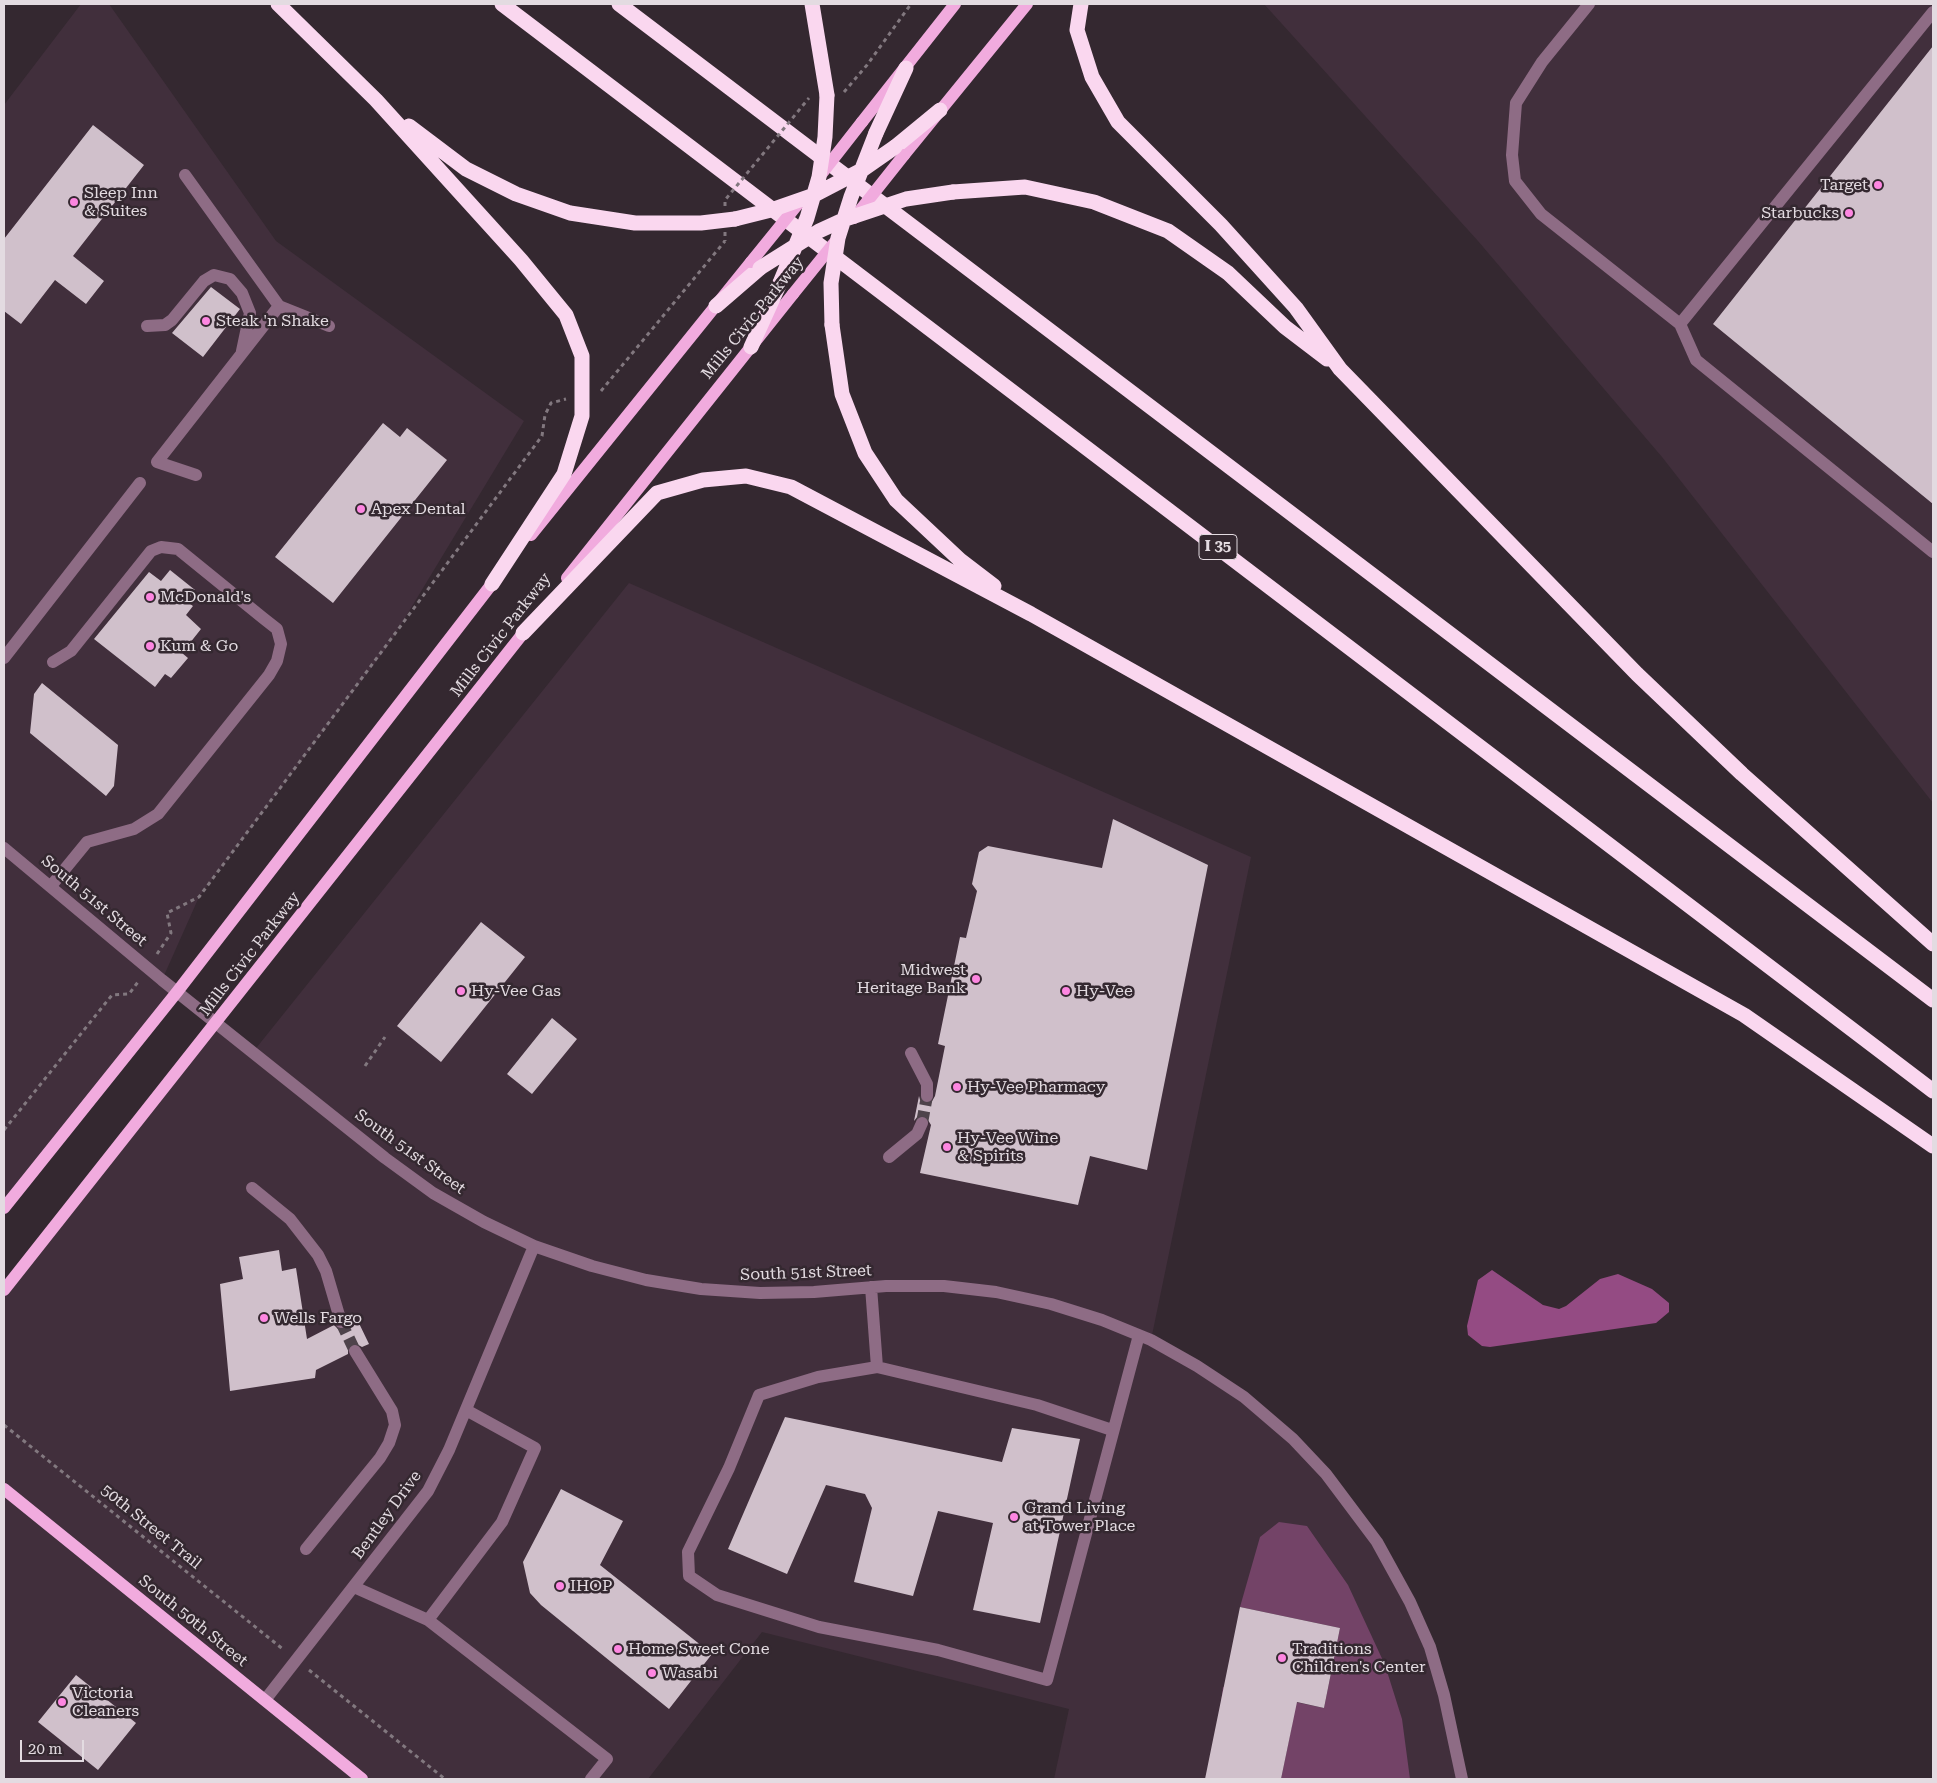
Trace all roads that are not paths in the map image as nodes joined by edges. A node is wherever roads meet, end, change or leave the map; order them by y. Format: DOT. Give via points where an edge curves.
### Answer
graph roads {
  1 [pos="278,4"];
  2 [pos="502,4"];
  3 [pos="618,4"];
  4 [pos="812,4"];
  5 [pos="955,4"];
  6 [pos="1027,4"];
  7 [pos="1081,4"];
  8 [pos="1589,4"];
  9 [pos="1933,12"];
  10 [pos="906,68"];
  11 [pos="376,100"];
  12 [pos="940,110"];
  13 [pos="900,151"];
  14 [pos="862,170"];
  15 [pos="184,175"];
  16 [pos="819,177"];
  17 [pos="808,197"];
  18 [pos="850,218"];
  19 [pos="838,238"];
  20 [pos="795,245"];
  21 [pos="756,265"];
  22 [pos="279,306"];
  23 [pos="716,306"];
  24 [pos="1680,324"];
  25 [pos="147,326"];
  26 [pos="329,326"];
  27 [pos="751,347"];
  28 [pos="242,353"];
  29 [pos="1340,369"];
  30 [pos="196,475"];
  31 [pos="140,483"];
  32 [pos="1933,552"];
  33 [pos="492,584"];
  34 [pos="1031,614"];
  35 [pos="523,633"];
  36 [pos="4,658"];
  37 [pos="53,662"];
  38 [pos="4,848"];
  39 [pos="51,886"];
  40 [pos="1933,944"];
  41 [pos="177,992"];
  42 [pos="1933,1000"];
  43 [pos="216,1023"];
  44 [pos="911,1053"];
  45 [pos="1933,1091"];
  46 [pos="927,1096"];
  47 [pos="922,1123"];
  48 [pos="1933,1146"];
  49 [pos="889,1157"];
  50 [pos="252,1188"];
  51 [pos="4,1208"];
  52 [pos="534,1246"];
  53 [pos="872,1287"];
  54 [pos="4,1290"];
  55 [pos="341,1322"];
  56 [pos="1139,1335"];
  57 [pos="355,1351"];
  58 [pos="877,1367"];
  59 [pos="466,1410"];
  60 [pos="1112,1430"];
  61 [pos="4,1488"];
  62 [pos="306,1549"];
  63 [pos="354,1587"];
  64 [pos="428,1620"];
  65 [pos="265,1700"];
  66 [pos="362,1779"];
  67 [pos="591,1779"];
  68 [pos="1462,1779"];
  1 -- 11 [label="highway"];
  2 -- 45 [label="highway, I 35"];
  3 -- 42 [label="highway"];
  4 -- 16 [label="highway, bridge" via="826,95 825,137"];
  5 -- 10 [label="main road"];
  6 -- 12 [label="main road"];
  7 -- 29 [label="highway" via="1077,30 1092,77 1118,122 1221,225 1296,308"];
  8 -- 24 [label="street" via="1542,62 1516,103 1512,155 1515,181 1541,214"];
  9 -- 24 [label="street"];
  10 -- 14 [label="highway, bridge"];
  10 -- 16 [label="main road, bridge"];
  11 -- 17 [label="highway, bridge" via="466,170 516,194 570,213 635,223 701,223 771,210"];
  11 -- 33 [label="highway" via="521,260 566,315 582,356 582,416 564,474"];
  12 -- 13 [label="highway"];
  13 -- 14 [label="highway, bridge"];
  13 -- 18 [label="main road, bridge"];
  14 -- 17 [label="highway, bridge"];
  14 -- 18 [label="highway, bridge"];
  15 -- 22 [label="street"];
  16 -- 17 [label="highway, bridge"];
  17 -- 20 [label="highway, bridge"];
  17 -- 21 [label="main road, bridge"];
  18 -- 19 [label="highway, bridge"];
  18 -- 20 [label="highway, bridge"];
  18 -- 29 [label="highway, bridge" via="906,199 1025,187 1094,202 1168,231 1228,273 1284,327"];
  19 -- 27 [label="main road, Mills Civic Parkway, bridge"];
  19 -- 34 [label="highway, bridge" via="831,283 832,325 842,394 865,453 896,500 960,560"];
  20 -- 21 [label="highway, bridge"];
  20 -- 27 [label="highway, bridge"];
  21 -- 23 [label="highway"];
  22 -- 26 [label="street"];
  22 -- 28 [label="street"];
  23 -- 33 [label="main road"];
  24 -- 32 [label="street" via="1696,360"];
  25 -- 28 [label="street" via="165,325 172,320 204,281 214,275 230,279 242,293 250,314"];
  27 -- 35 [label="main road, Mills Civic Parkway"];
  28 -- 30 [label="street" via="157,462"];
  29 -- 40 [label="highway" via="1636,674 1742,774"];
  31 -- 36 [label="street"];
  33 -- 41 [label="main road"];
  34 -- 35 [label="highway" via="791,487 746,476 703,480 657,494"];
  34 -- 48 [label="highway" via="1744,1014"];
  35 -- 43 [label="main road, Mills Civic Parkway"];
  37 -- 39 [label="street" via="71,651 151,551 161,547 178,549 277,629 279,636 280,652 269,676 158,814 134,829 86,842"];
  38 -- 39 [label="street, South 51st Street"];
  39 -- 41 [label="street, South 51st Street"];
  41 -- 43 [label="street, South 51st Street"];
  41 -- 51 [label="main road"];
  43 -- 52 [label="street, South 51st Street" via="385,1158 433,1192"];
  43 -- 54 [label="main road, Mills Civic Parkway"];
  44 -- 46 [label="street" via="927,1084"];
  47 -- 49 [label="street" via="917,1134"];
  50 -- 55 [label="street" via="290,1219 318,1255"];
  52 -- 53 [label="street, South 51st Street" via="646,1280 701,1289 760,1293"];
  52 -- 59 [label="street, Bentley Drive"];
  53 -- 56 [label="street, South 51st Street" via="944,1286 996,1292 1052,1304"];
  53 -- 58 [label="street"];
  56 -- 60 [label="street"];
  56 -- 68 [label="street, South 51st Street" via="1197,1366 1244,1397 1275,1423 1326,1474 1370,1531 1410,1602 1430,1647 1444,1694"];
  57 -- 62 [label="street" via="392,1411 395,1426 380,1458"];
  58 -- 60 [label="street" via="1036,1405"];
  58 -- 60 [label="street" via="818,1378 759,1395 729,1468 688,1552 689,1576 717,1595 819,1627 938,1650 1047,1680"];
  59 -- 63 [label="street, Bentley Drive" via="428,1491"];
  59 -- 64 [label="street" via="535,1448 502,1522"];
  61 -- 65 [label="main road, South 50th Street"];
  63 -- 64 [label="street"];
  63 -- 65 [label="street, Bentley Drive"];
  64 -- 67 [label="street" via="607,1759"];
  65 -- 66 [label="main road, South 50th Street"];
}
